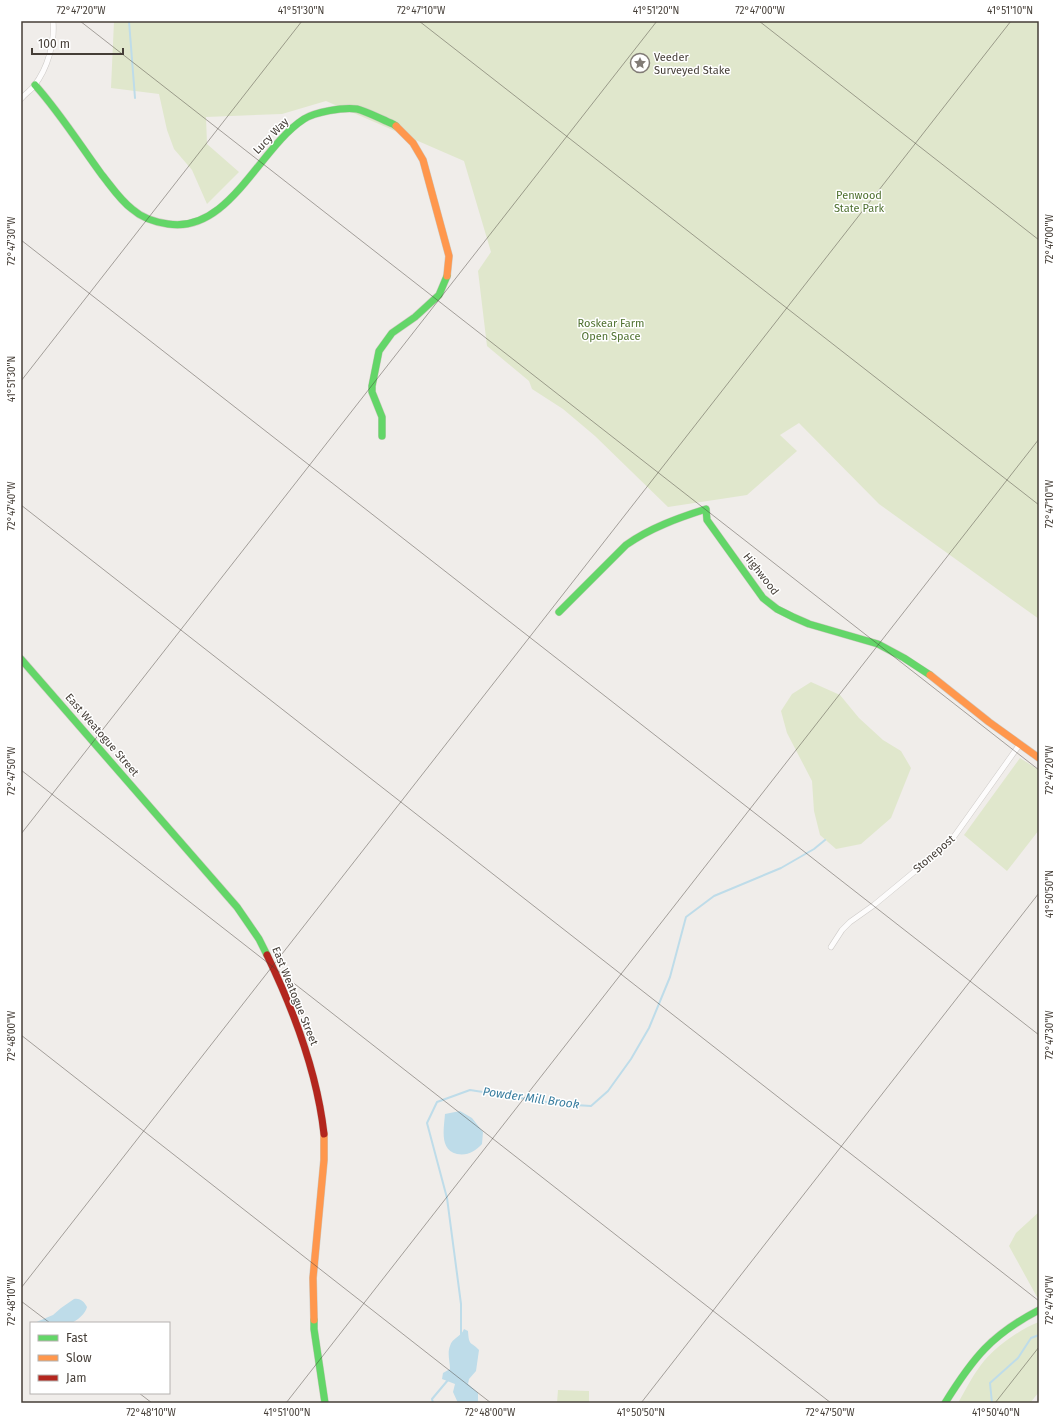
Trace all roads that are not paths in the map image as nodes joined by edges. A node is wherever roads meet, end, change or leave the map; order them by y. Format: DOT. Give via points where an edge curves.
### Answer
graph roads {
  1 [pos="53,21"];
  2 [pos="34,86"];
  3 [pos="21,99"];
  4 [pos="382,436"];
  5 [pos="559,612"];
  6 [pos="21,660"];
  7 [pos="1020,744"];
  8 [pos="1039,758"];
  9 [pos="831,947"];
  10 [pos="1039,1310"];
  11 [pos="325,1403"];
  12 [pos="944,1403"];
  1 -- 2 [label="street" via="52,46 43,71"];
  2 -- 3 [label="street"];
  2 -- 4 [label="street, Lucy Way" via="52,105 124,202 143,218 165,225 191,224 213,214 232,197 293,128 316,114 339,109 356,109 393,124 413,143 423,160 450,256 448,273 439,295 392,333 379,351 372,392 382,417"];
  5 -- 7 [label="street, Highwood" via="634,539 681,517 706,509 706,520 769,604 800,620 870,640 894,652 931,676"];
  6 -- 11 [label="street, East Weatogue Street" via="237,907 259,939 276,974 312,1071 324,1132 324,1160 313,1278 314,1329"];
  7 -- 8 [label="street, Highwood"];
  7 -- 9 [label="street, Stonepost" via="953,838 850,922"];
  10 -- 12 [label="street" via="1002,1331 990,1342 965,1371"];
}
